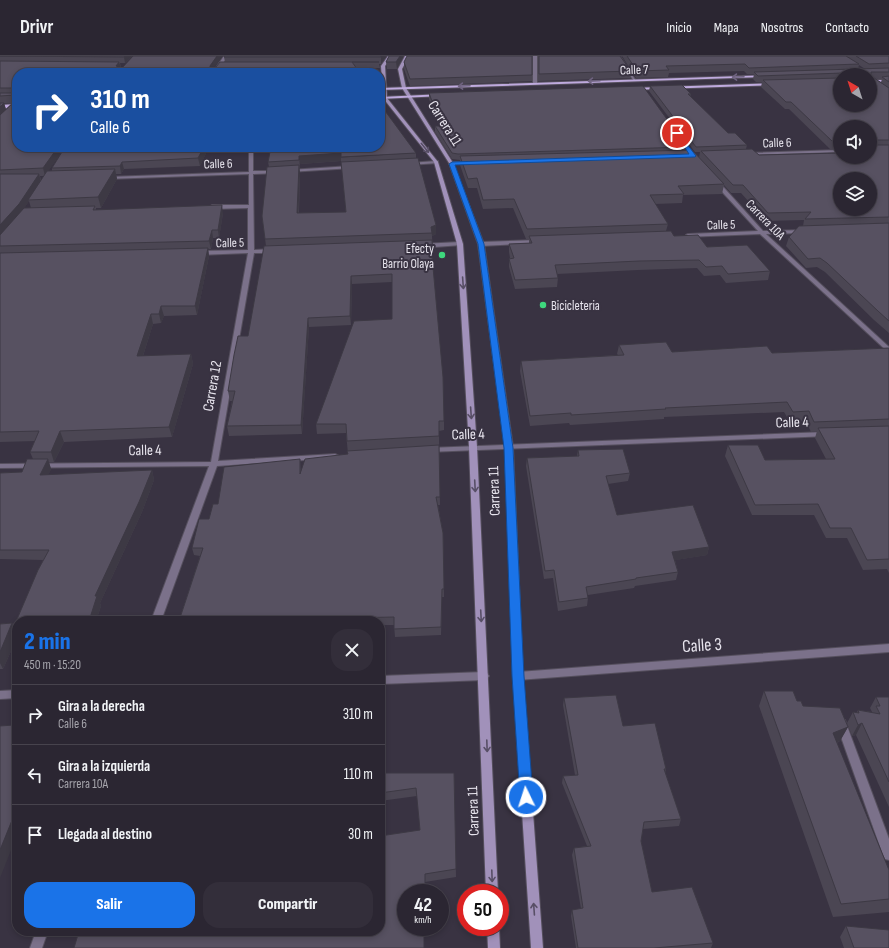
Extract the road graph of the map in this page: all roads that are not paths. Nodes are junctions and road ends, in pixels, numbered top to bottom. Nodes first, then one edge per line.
1 (226, 56) edge
2 (390, 56) edge
3 (407, 56) edge
4 (535, 56) edge
5 (618, 56) edge
6 (220, 66) joint
7 (228, 66) edge
8 (376, 66) edge
9 (383, 66) joint
10 (771, 76) edge
11 (635, 80) junction
12 (877, 81) edge
13 (889, 81) edge
14 (535, 83) junction
15 (784, 84) edge
16 (404, 88) junction
17 (644, 88) junction
18 (385, 89) edge
19 (628, 89) edge
20 (448, 94) edge
21 (648, 95) edge
22 (409, 96) junction
23 (385, 98) edge
24 (385, 102) edge
25 (12, 106) edge
26 (0, 107) edge
27 (12, 109) edge
28 (9, 112) edge
29 (833, 151) edge
30 (251, 152) edge
31 (740, 154) edge
32 (436, 162) junction
33 (475, 163) edge
34 (405, 164) edge
35 (452, 164) junction
36 (359, 167) edge
37 (252, 173) junction
38 (709, 174) edge
39 (102, 178) edge
40 (252, 206) junction
41 (205, 208) edge
42 (810, 231) edge
43 (762, 233) junction
44 (683, 236) edge
45 (543, 242) edge
46 (460, 244) junction
47 (481, 244) junction
48 (414, 246) edge
49 (282, 251) edge
50 (251, 252) junction
51 (196, 253) edge
52 (889, 350) edge
53 (834, 434) edge
54 (473, 448) junction
55 (509, 448) junction
56 (418, 451) edge
57 (340, 456) edge
58 (214, 464) junction
59 (0, 466) edge
60 (158, 616) edge
61 (889, 648) edge
62 (484, 676) junction
63 (518, 676) junction
64 (385, 680) edge
65 (12, 694) edge
66 (0, 695) edge
67 (839, 719) edge
68 (889, 855) edge
69 (492, 884) edge
70 (40, 936) edge
71 (494, 936) edge
72 (36, 948) edge
73 (494, 948) edge
74 (537, 948) edge

1 - 6 street
2 - 9 main road
3 - 16 main road, Carrera 11
4 - 14 street
5 - 11 street
6 - 7 street
8 - 9 street
10 -> 11 main road, Calle 7
11 -> 14 main road, Calle 7
12 - 13 main road
14 -> 16 main road, Calle 7
15 - 17 main road, Calle 7
16 - 18 main road, Calle 7
16 - 22 main road, Carrera 11
17 - 19 main road, Calle 7
17 - 21 street
20 - 22 main road
22 - 23 main road
22 - 35 main road, Carrera 11
24 -> 32 main road, Carrera 11
25 - 26 main road
27 - 28 street
29 - 31 street, Calle 6
30 - 37 street, Carrera 12
32 - 34 street
32 - 46 main road, Carrera 11
33 - 35 street
35 - 47 main road, Carrera 11
36 - 37 street, Calle 6
37 - 39 street, Calle 6
37 - 40 street, Carrera 12
38 - 43 street, Carrera 10A
40 - 41 street
40 - 50 street, Carrera 12
42 - 43 street, Calle 5
43 - 44 street, Calle 5
43 - 52 street, Carrera 10A
45 - 47 street
46 - 48 street
46 -> 54 main road, Carrera 11
47 - 55 main road, Carrera 11
49 - 50 street, Calle 5
50 - 51 street, Calle 5
50 - 58 street, Carrera 12
53 - 55 street, Calle 4
54 - 55 street, Calle 4
54 - 56 street, Calle 4
54 -> 62 main road, Carrera 11
55 - 63 main road, Carrera 11
57 - 58 street, Calle 4
58 - 59 street, Calle 4
58 - 60 street, Carrera 12
61 - 63 street, Calle 3
62 - 64 street
62 -> 69 main road, Carrera 11
74 -> 63 main road, Carrera 11
65 - 66 street
67 - 68 street
70 - 72 street
71 - 73 main road

